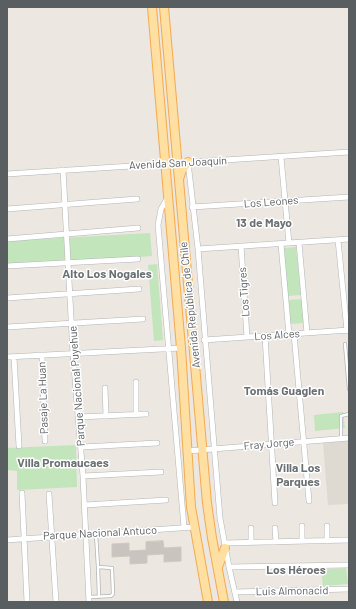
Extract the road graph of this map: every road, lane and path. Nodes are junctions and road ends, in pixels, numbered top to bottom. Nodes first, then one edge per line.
1 (152, 7) edge
2 (164, 7) edge
3 (349, 152) edge
4 (281, 157) junction
5 (188, 162) junction
6 (165, 163) junction
7 (177, 163) junction
8 (63, 170) junction
9 (7, 174) edge
10 (178, 181) junction
11 (168, 196) junction
12 (349, 196) edge
13 (137, 199) dead end
14 (285, 201) junction
15 (65, 206) junction
16 (192, 207) junction
17 (7, 209) edge
18 (138, 228) dead end
19 (66, 235) junction
20 (7, 239) edge
21 (349, 239) edge
22 (338, 240) junction
23 (299, 242) junction
24 (289, 243) junction
25 (281, 244) junction
26 (241, 246) junction
27 (198, 249) junction
28 (138, 259) dead end
29 (69, 262) junction
30 (7, 266) edge
31 (139, 290) dead end
32 (70, 294) junction
33 (7, 298) edge
34 (143, 319) dead end
35 (72, 323) junction
36 (7, 327) edge
37 (348, 331) edge
38 (307, 333) junction
39 (292, 334) junction
40 (265, 336) junction
41 (247, 337) junction
42 (204, 340) junction
43 (345, 344) dead end
44 (169, 348) junction
45 (181, 348) junction
46 (73, 354) junction
47 (42, 355) junction
48 (7, 357) edge
49 (14, 357) junction
50 (348, 366) edge
51 (136, 382) dead end
52 (104, 388) dead end
53 (349, 389) edge
54 (136, 414) junction
55 (146, 414) dead end
56 (349, 414) edge
57 (106, 416) junction
58 (79, 417) junction
59 (349, 438) edge
60 (341, 439) junction
61 (45, 441) dead end
62 (304, 442) junction
63 (158, 443) dead end
64 (270, 444) junction
65 (19, 446) dead end
66 (82, 447) junction
67 (214, 449) junction
68 (203, 450) junction
69 (188, 451) junction
70 (161, 472) dead end
71 (83, 476) junction
72 (22, 493) dead end
73 (49, 494) dead end
74 (166, 500) dead end
75 (309, 501) dead end
76 (274, 503) dead end
77 (85, 505) junction
78 (302, 526) dead end
79 (327, 526) dead end
80 (184, 527) junction
81 (194, 527) junction
82 (251, 528) dead end
83 (275, 528) dead end
84 (96, 534) junction
85 (87, 535) junction
86 (23, 537) junction
87 (52, 537) junction
88 (7, 540) edge
89 (302, 541) junction
90 (328, 541) junction
91 (349, 541) edge
92 (251, 542) junction
93 (276, 542) junction
94 (225, 546) junction
95 (349, 565) edge
96 (98, 567) junction
97 (217, 567) junction
98 (228, 567) junction
99 (349, 589) edge
100 (235, 592) junction
101 (99, 597) junction
102 (89, 600) edge
103 (28, 602) edge
104 (56, 602) edge
105 (208, 602) edge
106 (224, 602) edge
107 (237, 602) edge

1 - 6 main road, Avenida República de Chile
2 - 7 main road, Avenida República de Chile
3 - 4 street, Avenida San Joaquín
4 - 5 street, Avenida San Joaquín
4 - 14 street
5 - 7 street, Avenida San Joaquín
5 - 10 main road
5 - 16 street, Avenida República de Chile
6 - 7 street, Avenida San Joaquín
6 - 8 street, Avenida San Joaquín
6 - 11 main road, Avenida República de Chile
7 - 10 main road, Avenida República de Chile
8 - 9 street, Avenida San Joaquín
8 - 15 street, Parque Nacional Puyehue
10 - 68 main road, Avenida República de Chile
11 - 44 street, Avenida República de Chile
11 - 45 main road, Avenida República de Chile
12 - 14 street, Los Leones
13 - 15 street
14 - 16 street, Los Leones
14 - 24 street
15 - 17 street
15 - 19 street, Parque Nacional Puyehue
16 - 27 street, Avenida República de Chile
18 - 19 street
19 - 20 street
19 - 29 street, Parque Nacional Puyehue
21 - 22 street
22 - 23 street
22 - 37 street
23 - 24 street
23 - 38 street
24 - 25 street
25 - 26 street
25 - 39 street
26 - 27 street
26 - 41 street, Los Tigres
27 - 42 street, Avenida República de Chile
28 - 29 street
29 - 30 street
29 - 32 street, Parque Nacional Puyehue
31 - 32 street
32 - 33 street
32 - 35 street, Parque Nacional Puyehue
34 - 35 street
35 - 36 street
35 - 46 street, Parque Nacional Puyehue
37 - 38 street, Los Alces
38 - 39 street, Los Alces
39 - 40 street, Los Alces
39 - 62 street
40 - 41 street, Los Alces
40 - 64 street
41 - 42 street, Los Alces
42 - 67 street, Avenida República de Chile
43 - 50 lane
44 - 45 street
44 - 46 street
44 - 80 street, Avenida República de Chile
45 - 69 main road, Avenida República de Chile
46 - 47 street
46 - 58 street, Parque Nacional Puyehue
47 - 49 street
47 - 61 street, Pasaje La Huan
48 - 49 street
49 - 65 street
50 - 53 lane
51 - 54 street
52 - 57 street
54 - 55 street
54 - 57 street
56 - 60 lane
57 - 58 street
58 - 66 street, Parque Nacional Puyehue
59 - 60 street, Fray Jorge
60 - 62 street, Fray Jorge
62 - 64 street, Fray Jorge
62 - 75 street
63 - 66 street
64 - 67 street, Fray Jorge
64 - 76 street
66 - 71 street, Parque Nacional Puyehue
67 - 68 street, Fray Jorge
67 - 94 street, Avenida República de Chile
68 - 69 street, Fray Jorge
68 - 97 main road, Avenida República de Chile
69 - 81 main road, Avenida República de Chile
70 - 71 street
71 - 77 street, Parque Nacional Puyehue
72 - 86 street
73 - 87 street
74 - 77 street
77 - 85 street, Parque Nacional Puyehue
78 - 89 street
79 - 90 street
80 - 81 street, Parque Nacional Antuco
80 - 84 street, Parque Nacional Antuco
81 - 105 main road, Avenida República de Chile
82 - 92 street
83 - 93 street
84 - 85 street, Parque Nacional Antuco
84 - 96 lane
85 - 87 street, Parque Nacional Antuco
85 - 102 street, Parque Nacional Puyehue
86 - 87 street, Parque Nacional Antuco
86 - 88 street, Parque Nacional Antuco
86 - 103 street
87 - 104 street
89 - 90 street
89 - 93 street
90 - 91 street
92 - 93 street
92 - 94 street
94 - 97 main road
94 - 98 street, Avenida República de Chile
95 - 98 street
96 - 101 lane
96 - 101 lane
97 - 106 main road, Avenida República de Chile
98 - 100 street, Avenida República de Chile
99 - 100 street, Luis Almonacid
100 - 107 street, Avenida República de Chile
101 - 102 lane

